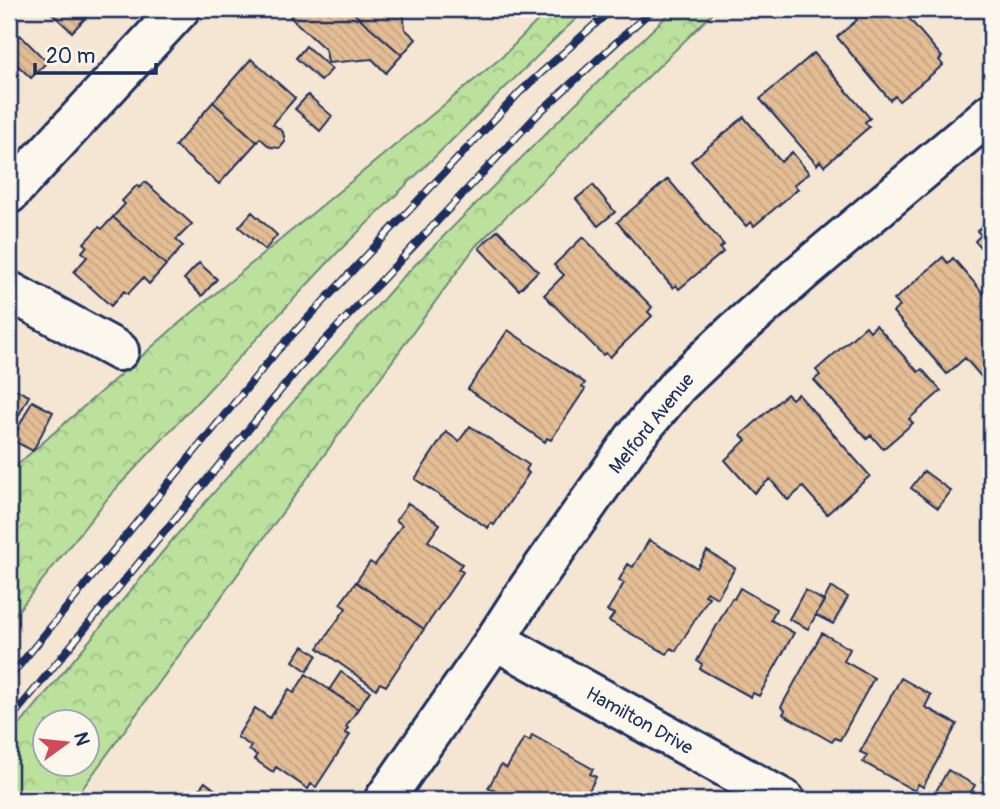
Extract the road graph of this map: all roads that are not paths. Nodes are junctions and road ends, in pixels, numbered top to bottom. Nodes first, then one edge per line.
1 (180, 9) edge
2 (991, 113) edge
3 (9, 194) edge
4 (9, 291) edge
5 (119, 351) dead end
6 (495, 640) junction
7 (384, 800) edge
8 (785, 800) edge

1 - 3 street
2 - 6 street, Melford Avenue
4 - 5 street
6 - 7 street, Melford Avenue
6 - 8 street, Hamilton Drive

